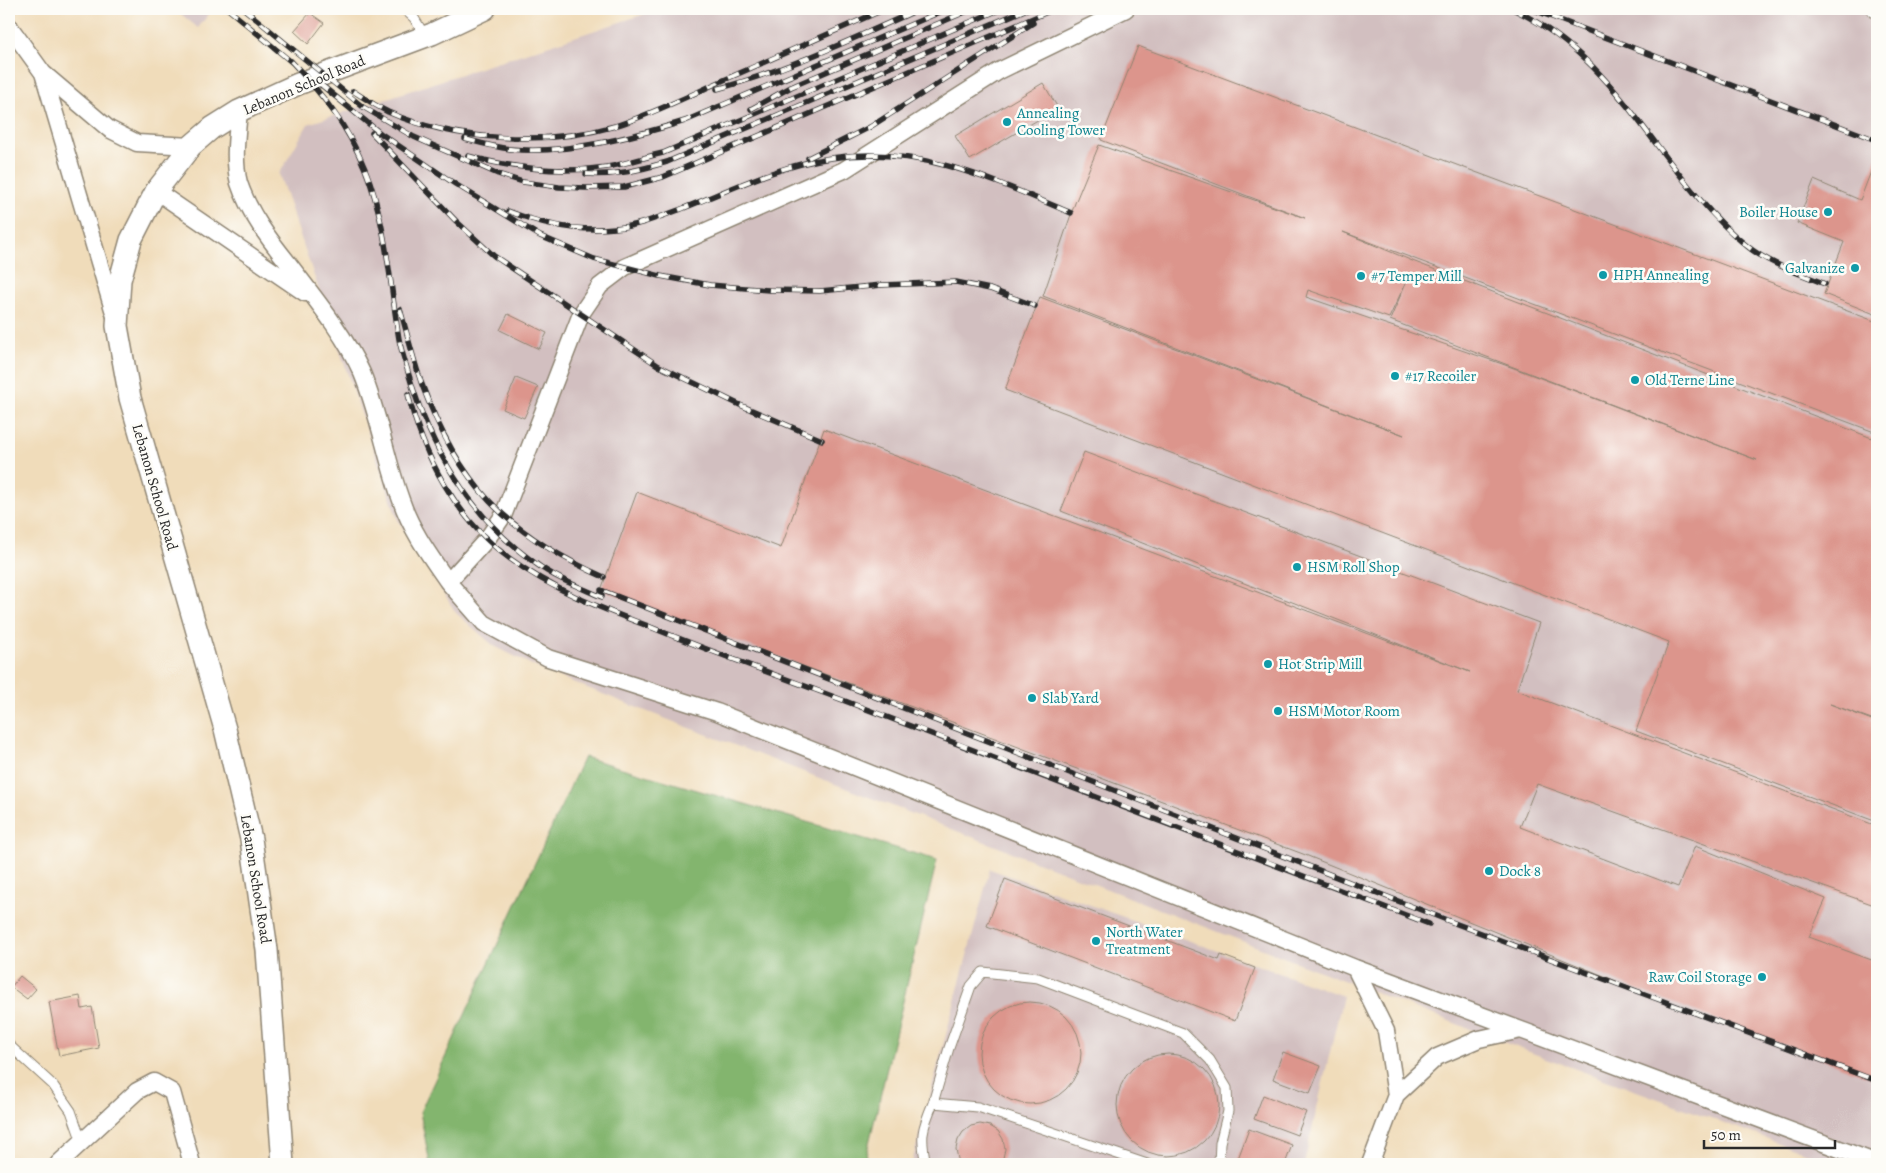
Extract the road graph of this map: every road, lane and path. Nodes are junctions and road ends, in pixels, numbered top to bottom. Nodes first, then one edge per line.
1 (404, 9) edge
2 (485, 9) edge
3 (1126, 9) edge
4 (9, 26) edge
5 (426, 36) junction
6 (43, 73) junction
7 (239, 111) junction
8 (191, 146) junction
9 (156, 191) junction
10 (318, 302) junction
11 (117, 326) junction
12 (448, 582) junction
13 (1355, 968) junction
14 (1521, 1030) junction
15 (9, 1045) edge
16 (1396, 1095) junction
17 (933, 1103) junction
18 (82, 1142) junction
19 (1877, 1163) edge
20 (58, 1164) edge
21 (192, 1164) edge
22 (283, 1164) edge
23 (926, 1164) edge
24 (1147, 1164) edge
25 (1218, 1164) edge
26 (1370, 1164) edge

1 - 5 lane
2 - 5 street, Lebanon School Road
3 - 12 street
4 - 6 street
5 - 7 street, Lebanon School Road
6 - 8 street
6 - 11 street
7 - 8 street, Lebanon School Road
7 - 10 street
8 - 9 street, Lebanon School Road
9 - 10 street
9 - 11 street, Lebanon School Road
10 - 12 street
11 - 22 street, Lebanon School Road
12 - 13 street
13 - 14 street
13 - 16 street
14 - 16 street
14 - 19 street
15 - 18 lane
16 - 26 street
17 - 23 lane
17 - 24 lane
17 - 25 lane
18 - 20 street
18 - 21 street

